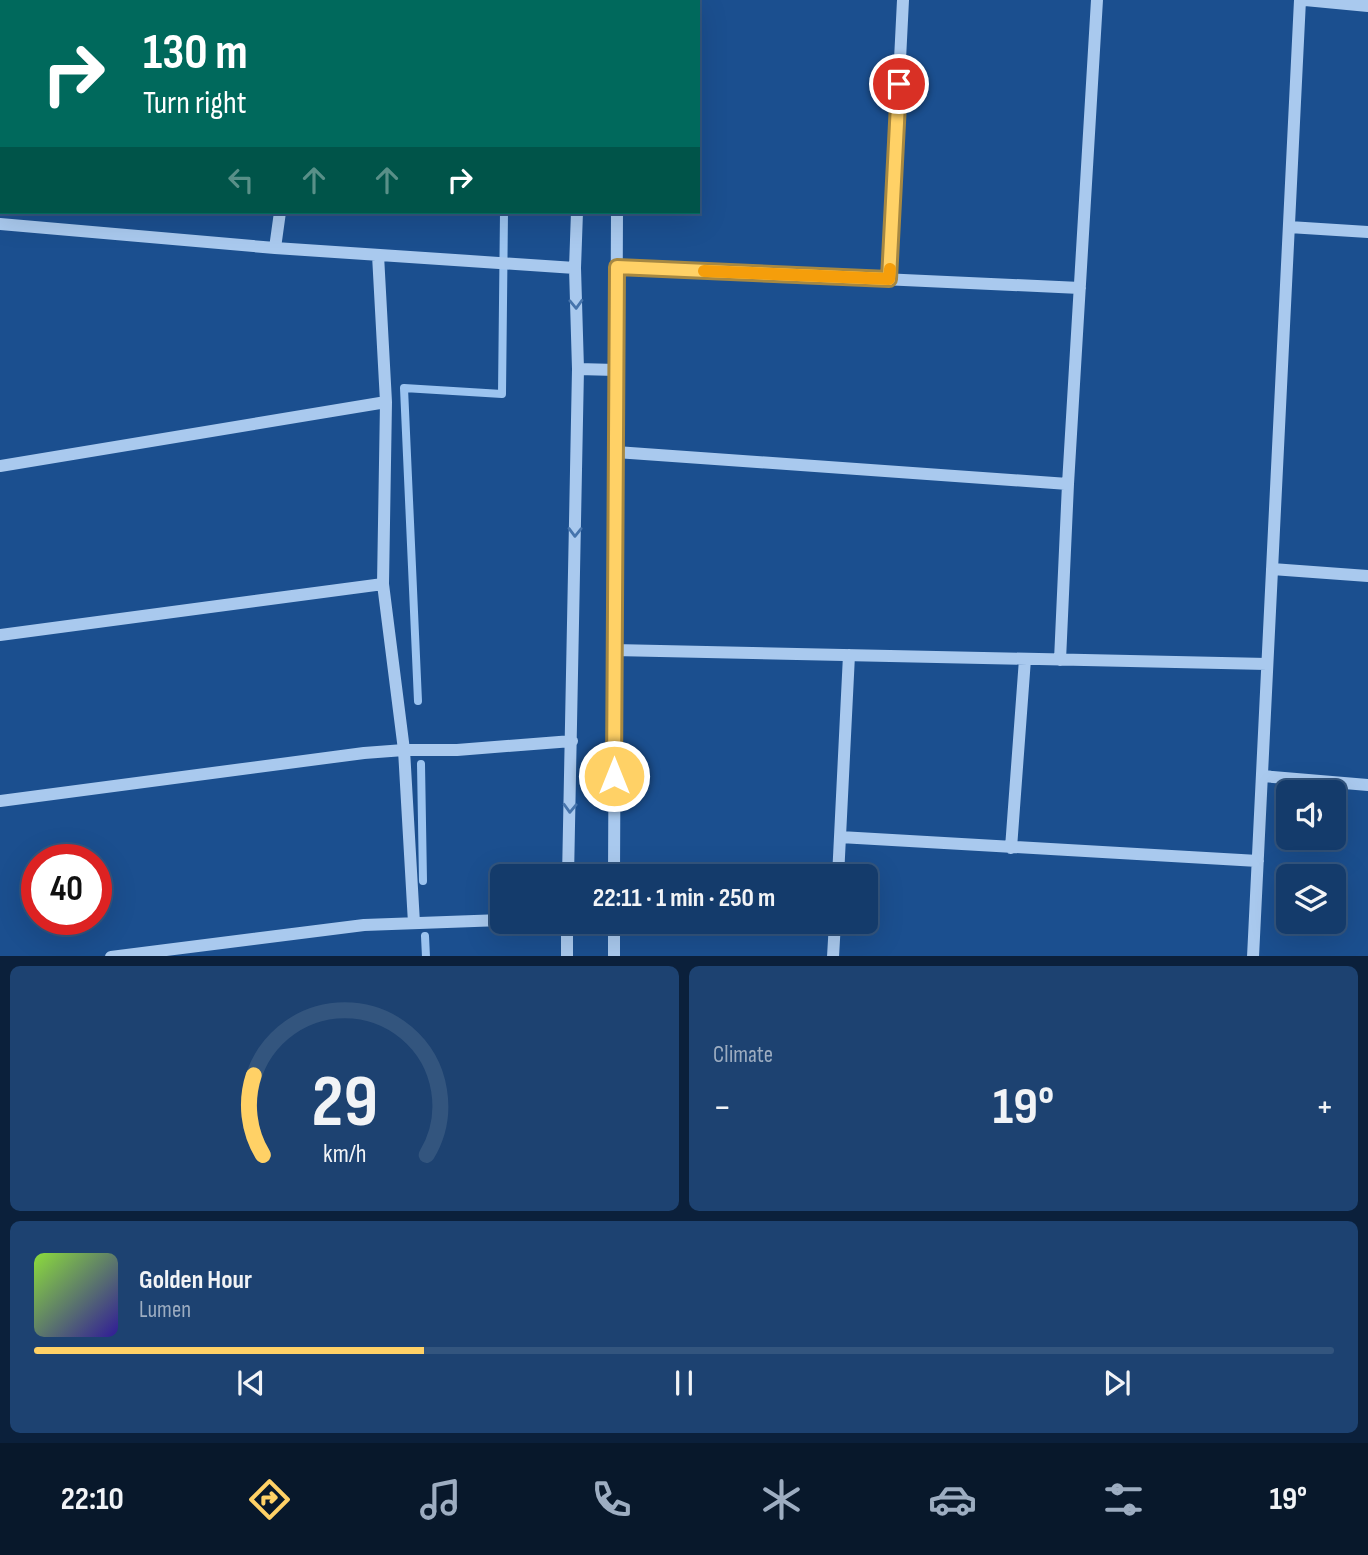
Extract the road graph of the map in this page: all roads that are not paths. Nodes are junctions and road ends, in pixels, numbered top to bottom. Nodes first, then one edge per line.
1 (903, 0) edge
2 (1097, 0) edge
3 (1300, 0) edge
4 (1305, 0) edge
5 (1368, 6) edge
6 (280, 214) edge
7 (577, 214) edge
8 (617, 214) edge
9 (0, 224) edge
10 (1289, 227) junction
11 (1368, 232) edge
12 (275, 248) junction
13 (377, 255) junction
14 (617, 267) junction
15 (575, 268) junction
16 (889, 279) junction
17 (1080, 288) junction
18 (578, 369) junction
19 (616, 370) junction
20 (386, 402) junction
21 (616, 452) junction
22 (0, 466) edge
23 (1068, 484) junction
24 (1272, 569) junction
25 (1368, 576) edge
26 (383, 584) junction
27 (0, 635) edge
28 (614, 650) junction
29 (849, 655) junction
30 (1025, 659) junction
31 (1060, 660) junction
32 (1267, 664) junction
33 (572, 741) junction
34 (404, 750) junction
35 (1262, 776) junction
36 (1368, 785) edge
37 (0, 801) edge
38 (840, 837) junction
39 (1011, 848) junction
40 (1258, 861) junction
41 (568, 864) edge
42 (614, 864) edge
43 (839, 864) edge
44 (490, 920) edge
45 (414, 923) junction
46 (567, 934) edge
47 (614, 934) edge
48 (834, 934) edge
49 (119, 956) edge
50 (567, 956) edge
51 (614, 956) edge
52 (832, 956) edge
53 (1253, 956) edge

1 - 16 street
2 - 17 street
3 - 10 street
4 - 5 street
6 - 12 street
7 - 15 street
8 - 14 street
9 - 12 street
10 - 11 street
10 - 24 street
12 - 13 street
13 - 15 street
13 - 20 street
14 - 16 street
14 - 19 street
15 -> 18 street
16 - 17 street
17 - 23 street
18 - 19 street
18 -> 33 street
19 - 21 street
20 - 22 street
20 - 26 street
21 - 23 street
21 - 28 street
23 - 31 street
24 - 25 street
24 - 32 street
26 - 27 street
26 - 34 street
28 - 29 street
28 - 42 street
29 - 30 street
29 - 38 street
30 - 31 street
30 - 39 street
31 - 32 street
32 - 35 street
33 - 34 street
33 -> 41 street
34 - 37 street
34 - 45 street
35 - 36 street
35 - 40 street
38 - 39 street
38 - 43 street
39 - 40 street
40 - 53 street
44 - 45 street
45 - 49 street
46 - 50 street
47 - 51 street
48 - 52 street

